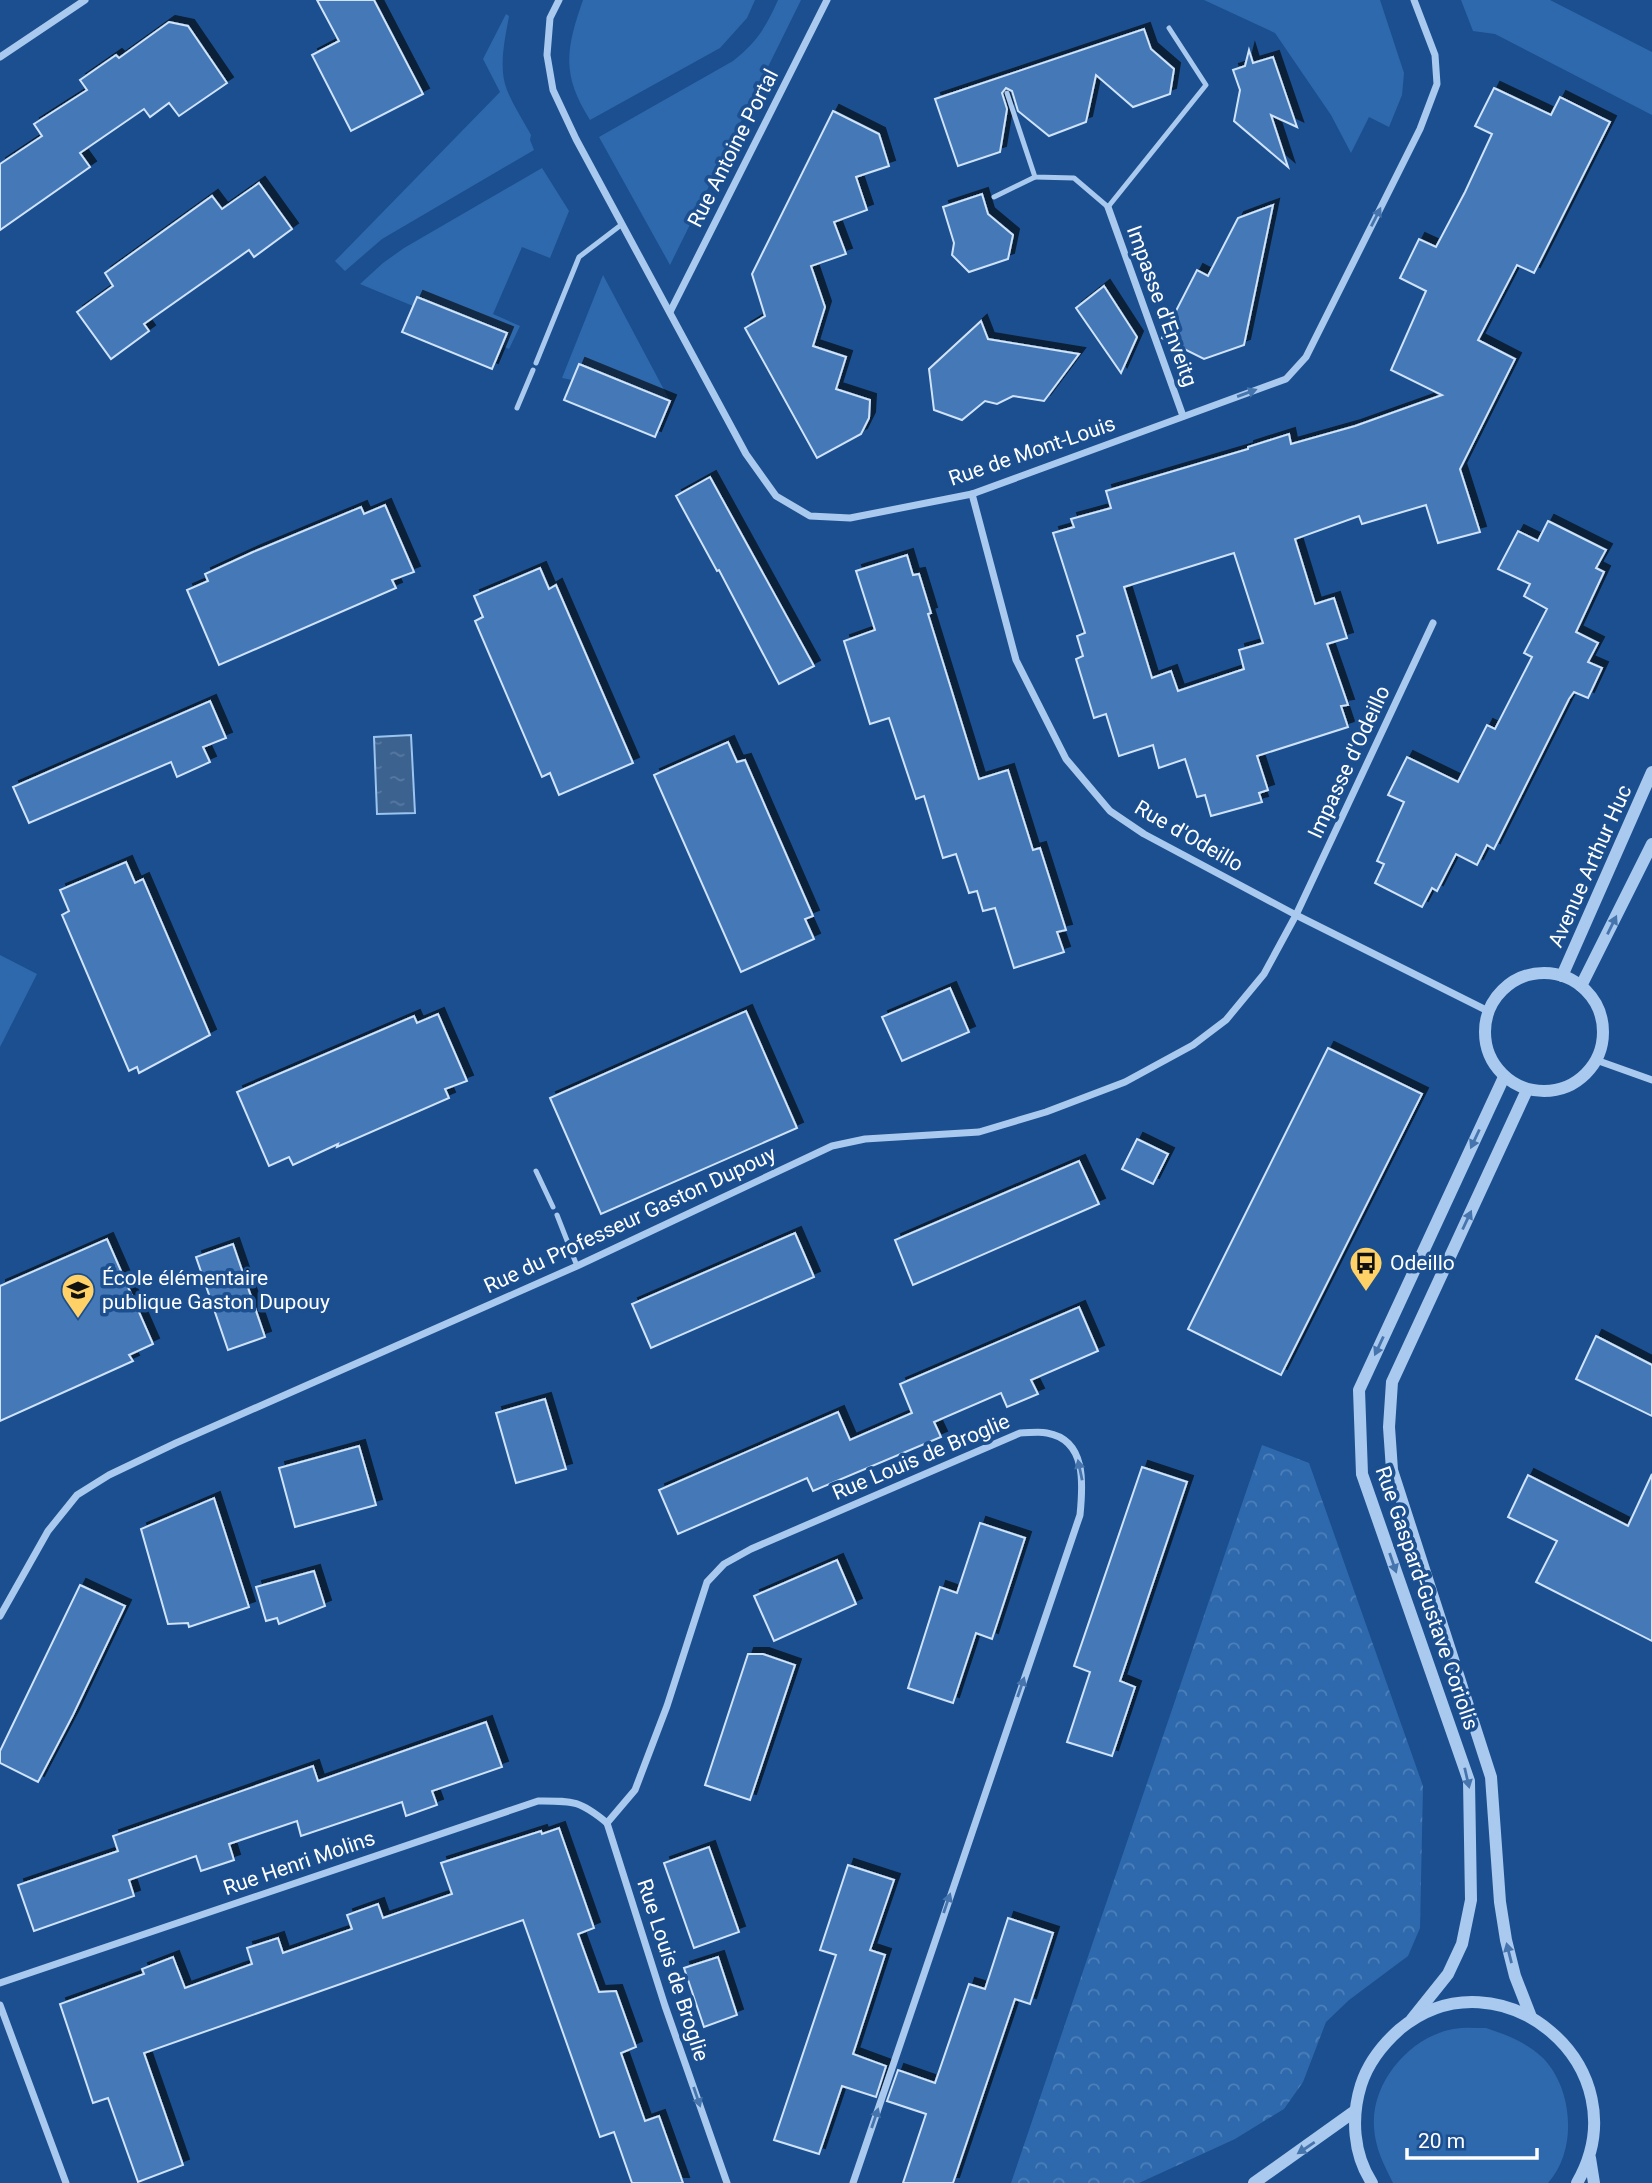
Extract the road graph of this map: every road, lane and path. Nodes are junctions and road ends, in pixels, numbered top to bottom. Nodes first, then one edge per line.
1 (85, 0) edge
2 (559, 0) edge
3 (827, 0) edge
4 (1415, 0) edge
5 (1169, 29) dead end
6 (0, 57) edge
7 (1007, 93) dead end
8 (1035, 177) junction
9 (995, 197) dead end
10 (1108, 207) junction
11 (621, 225) junction
12 (670, 312) junction
13 (536, 363) dead end
14 (533, 370) dead end
15 (517, 408) dead end
16 (1183, 416) junction
17 (972, 494) junction
18 (1433, 623) dead end
19 (1652, 772) edge
20 (1652, 844) edge
21 (1296, 915) junction
22 (1562, 976) junction
23 (1581, 986) junction
24 (1488, 1011) junction
25 (1596, 1060) junction
26 (1504, 1077) junction
27 (1652, 1080) edge
28 (1527, 1090) junction
29 (536, 1171) dead end
30 (553, 1207) dead end
31 (557, 1215) dead end
32 (577, 1266) junction
33 (0, 1616) edge
34 (607, 1823) junction
35 (0, 1983) edge
36 (0, 2005) edge
37 (1531, 2017) junction
38 (1412, 2019) junction
39 (1355, 2111) junction
40 (1589, 2154) junction
41 (66, 2183) edge
42 (727, 2183) edge
43 (853, 2183) edge
44 (1254, 2183) edge
45 (1371, 2183) edge
46 (1577, 2183) edge
47 (1594, 2183) edge

1 - 6 street
2 - 11 street, Rue de Mont-Louis
3 - 12 street, Rue Antoine Portal
16 -> 4 street, Rue de Mont-Louis
5 - 10 lane, Impasse d'Enveitg
7 - 8 lane
8 - 9 lane, Impasse d'Enveitg
8 - 10 lane, Impasse d'Enveitg
10 - 16 street, Impasse d'Enveitg
11 - 12 street, Rue de Mont-Louis
11 - 13 lane
12 - 17 street, Rue de Mont-Louis
14 - 15 lane
16 - 17 street, Rue de Mont-Louis
17 - 21 street, Rue d'Odeillo
18 - 21 street, Impasse d'Odeillo
19 - 22 street, Avenue Arthur Huc
23 -> 20 street, Avenue Arthur Huc
21 - 24 street, Rue d'Odeillo
21 - 32 street, Rue du Professeur Gaston Dupouy
22 - 23 street
22 - 24 street
23 - 25 street
24 - 26 street
25 - 27 street
25 - 28 street
26 - 28 street
26 -> 38 street, Rue Gaspard-Gustave Coriolis
37 -> 28 street, Rue Gaspard-Gustave Coriolis
29 - 30 lane
31 - 32 lane
32 - 33 street, Rue du Professeur Gaston Dupouy
34 - 35 street, Rue Henri Molins
34 -> 42 street, Rue Louis de Broglie
43 -> 34 street, Rue Louis de Broglie
36 - 41 street
37 - 38 street
37 - 40 street
38 - 39 street
39 -> 44 street
39 - 45 street
40 - 46 street
40 - 47 street

